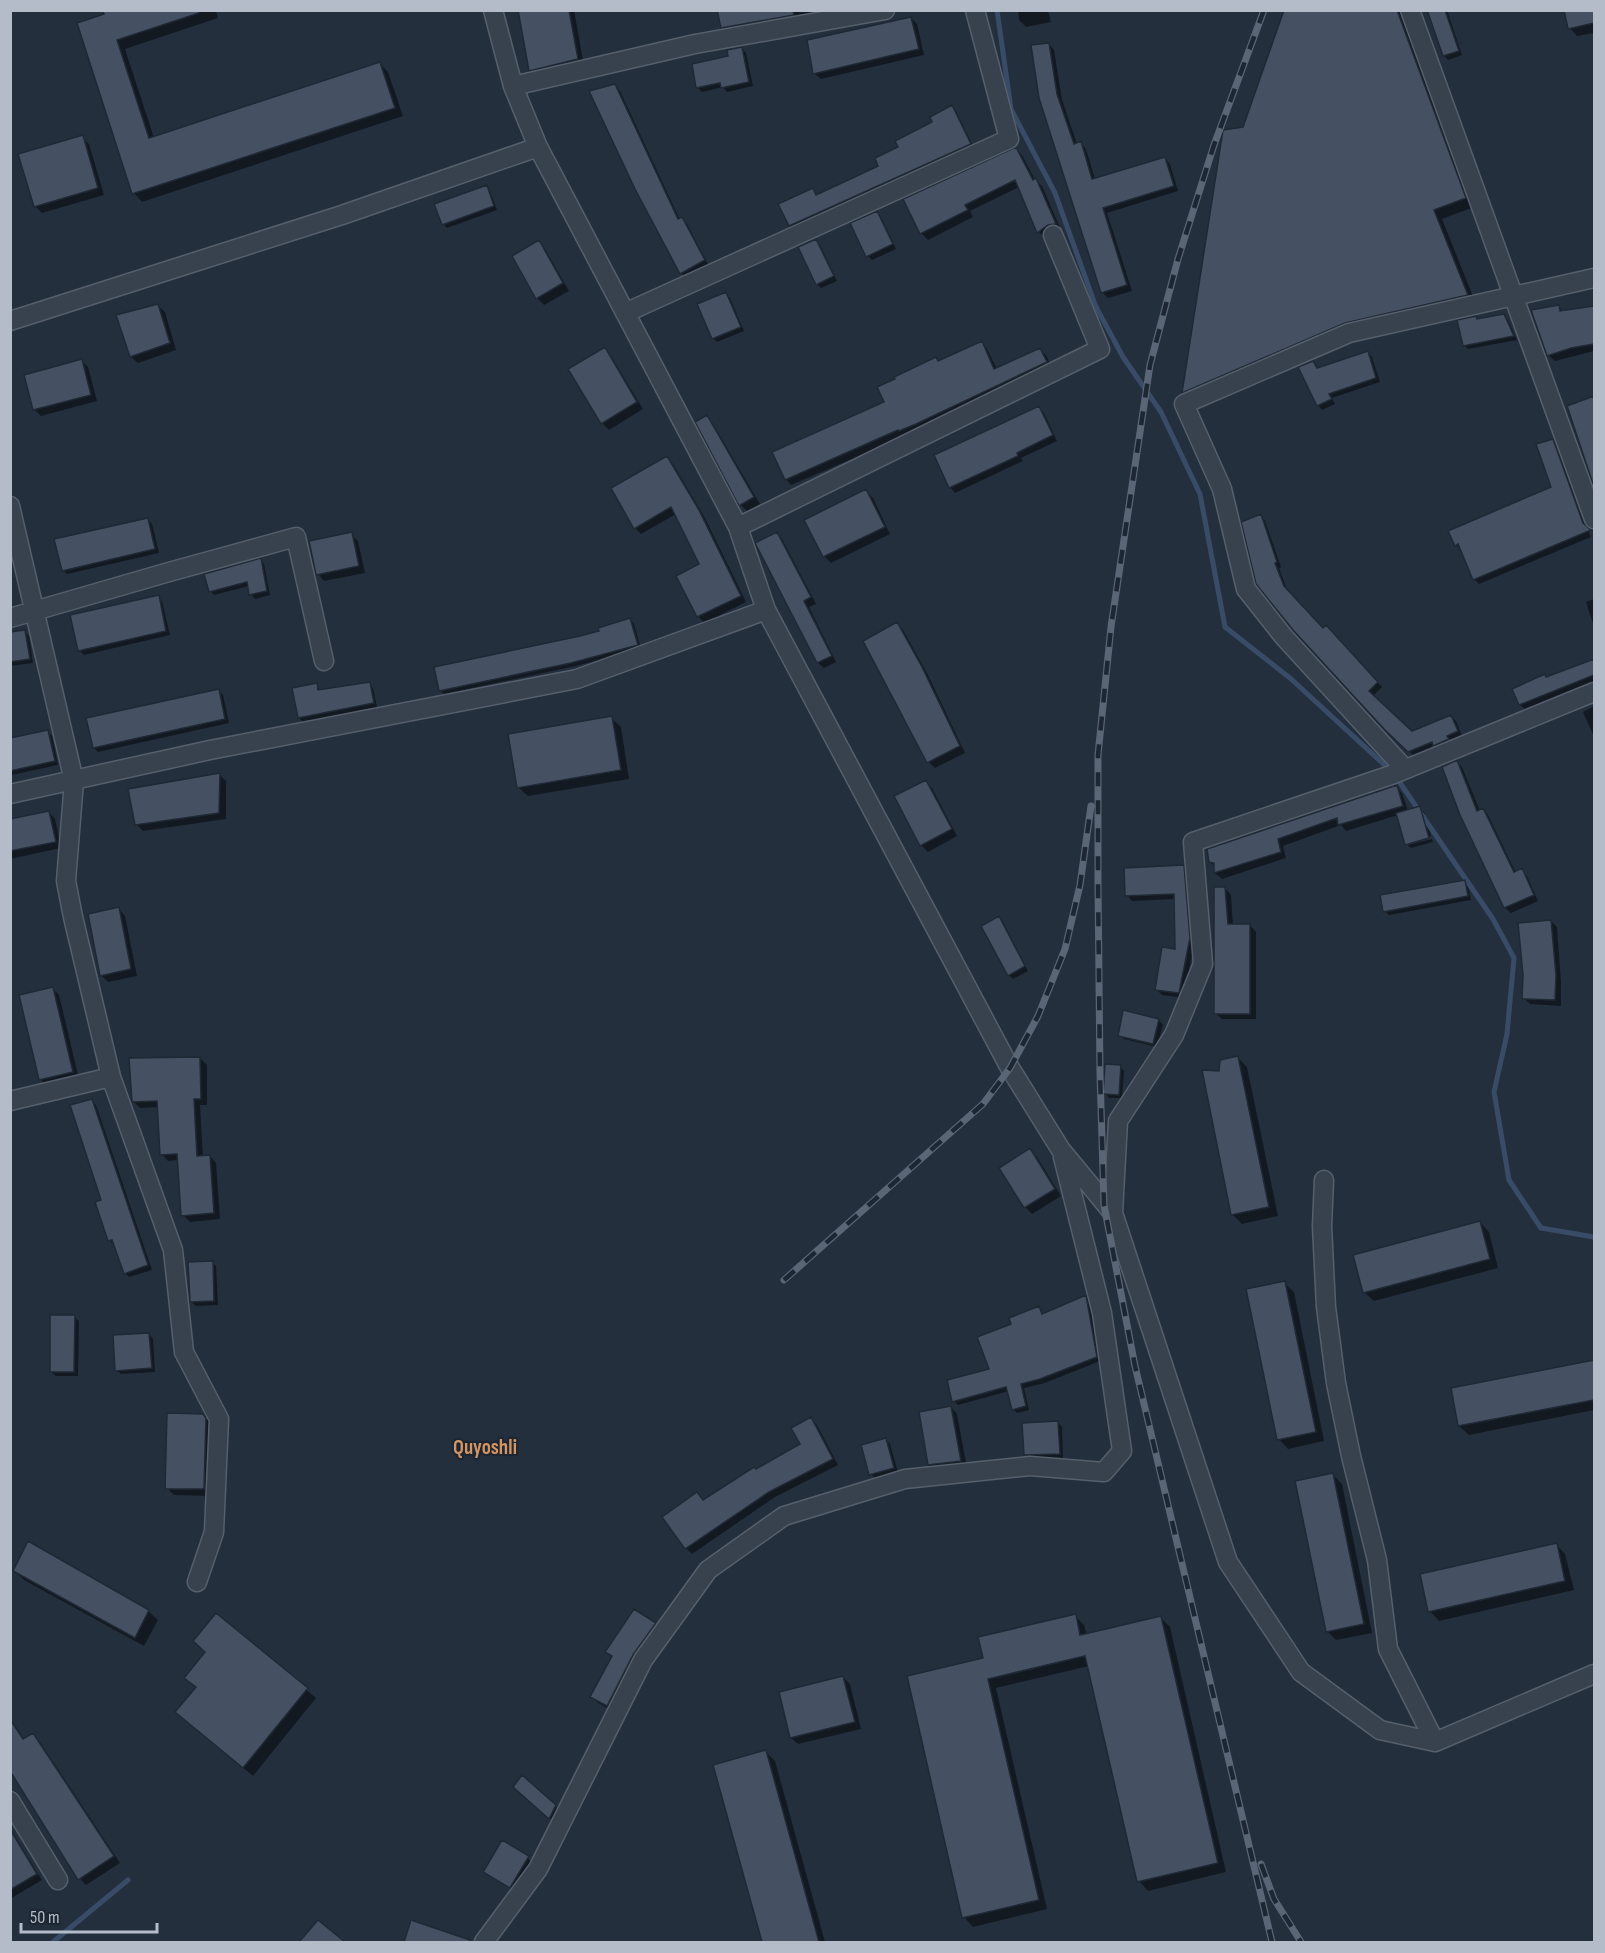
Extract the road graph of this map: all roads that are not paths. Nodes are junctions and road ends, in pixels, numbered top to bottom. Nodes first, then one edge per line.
1 (493, 10) edge
2 (885, 10) edge
3 (975, 10) edge
4 (1410, 10) edge
5 (513, 86) junction
6 (538, 147) junction
7 (1053, 235) dead end
8 (1594, 278) edge
9 (1514, 295) junction
10 (625, 313) junction
11 (10, 321) edge
12 (10, 506) edge
13 (1594, 519) edge
14 (738, 527) junction
15 (766, 610) junction
16 (34, 612) junction
17 (10, 618) edge
18 (324, 661) dead end
19 (1594, 692) edge
20 (1405, 769) junction
21 (74, 781) junction
22 (10, 794) edge
23 (111, 1077) junction
24 (10, 1101) edge
25 (1061, 1150) junction
26 (1324, 1180) dead end
27 (1113, 1213) junction
28 (197, 1582) dead end
29 (1594, 1674) edge
30 (1435, 1742) junction
31 (10, 1801) edge
32 (58, 1880) dead end
33 (484, 1942) edge

1 - 5 street
2 - 5 street
3 - 10 street
4 - 9 street
5 - 6 street
6 - 10 street
6 - 11 street
7 - 14 street
8 - 9 street
9 - 13 street
9 - 20 street
10 - 14 street
12 - 16 street
14 - 15 street
15 - 21 street
15 - 25 street
16 - 17 street
16 - 18 street
16 - 21 street
19 - 20 street
20 - 27 street
21 - 22 street
21 - 23 street
23 - 24 street
23 - 28 street
25 - 27 street
25 - 33 street
26 - 30 street
27 - 30 street
29 - 30 street
31 - 32 street

